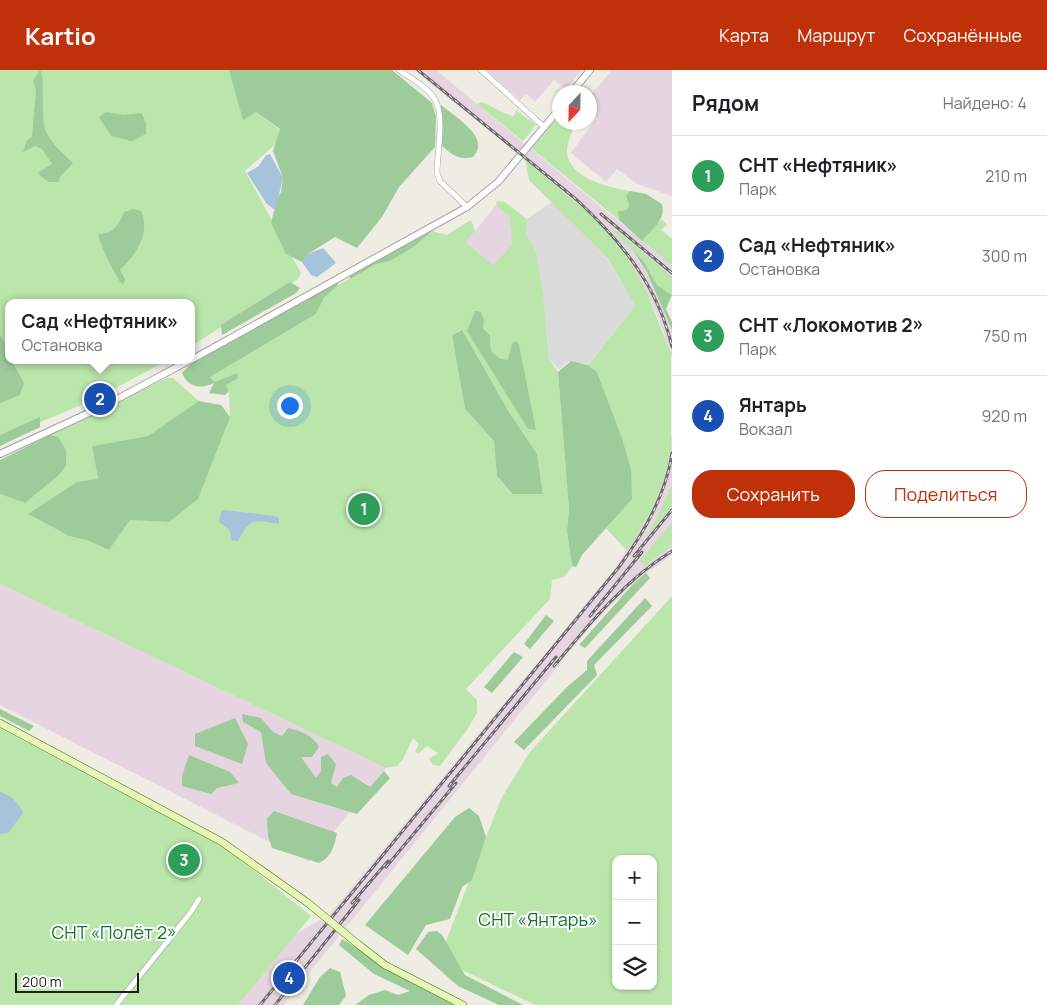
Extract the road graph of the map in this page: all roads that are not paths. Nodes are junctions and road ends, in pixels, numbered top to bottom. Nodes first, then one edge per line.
1 (398, 70) edge
2 (481, 70) edge
3 (590, 70) edge
4 (578, 85) edge
5 (552, 117) edge
6 (544, 126) junction
7 (467, 207) junction
8 (195, 358) edge
9 (183, 364) edge
10 (0, 454) edge
11 (0, 724) edge
12 (199, 899) dead end
13 (116, 1005) edge
14 (463, 1005) edge

1 - 7 street
2 - 6 street
3 - 4 street
5 - 6 street
6 - 7 street
7 - 8 street
9 - 10 street
11 - 14 main road, bridge
12 - 13 street

